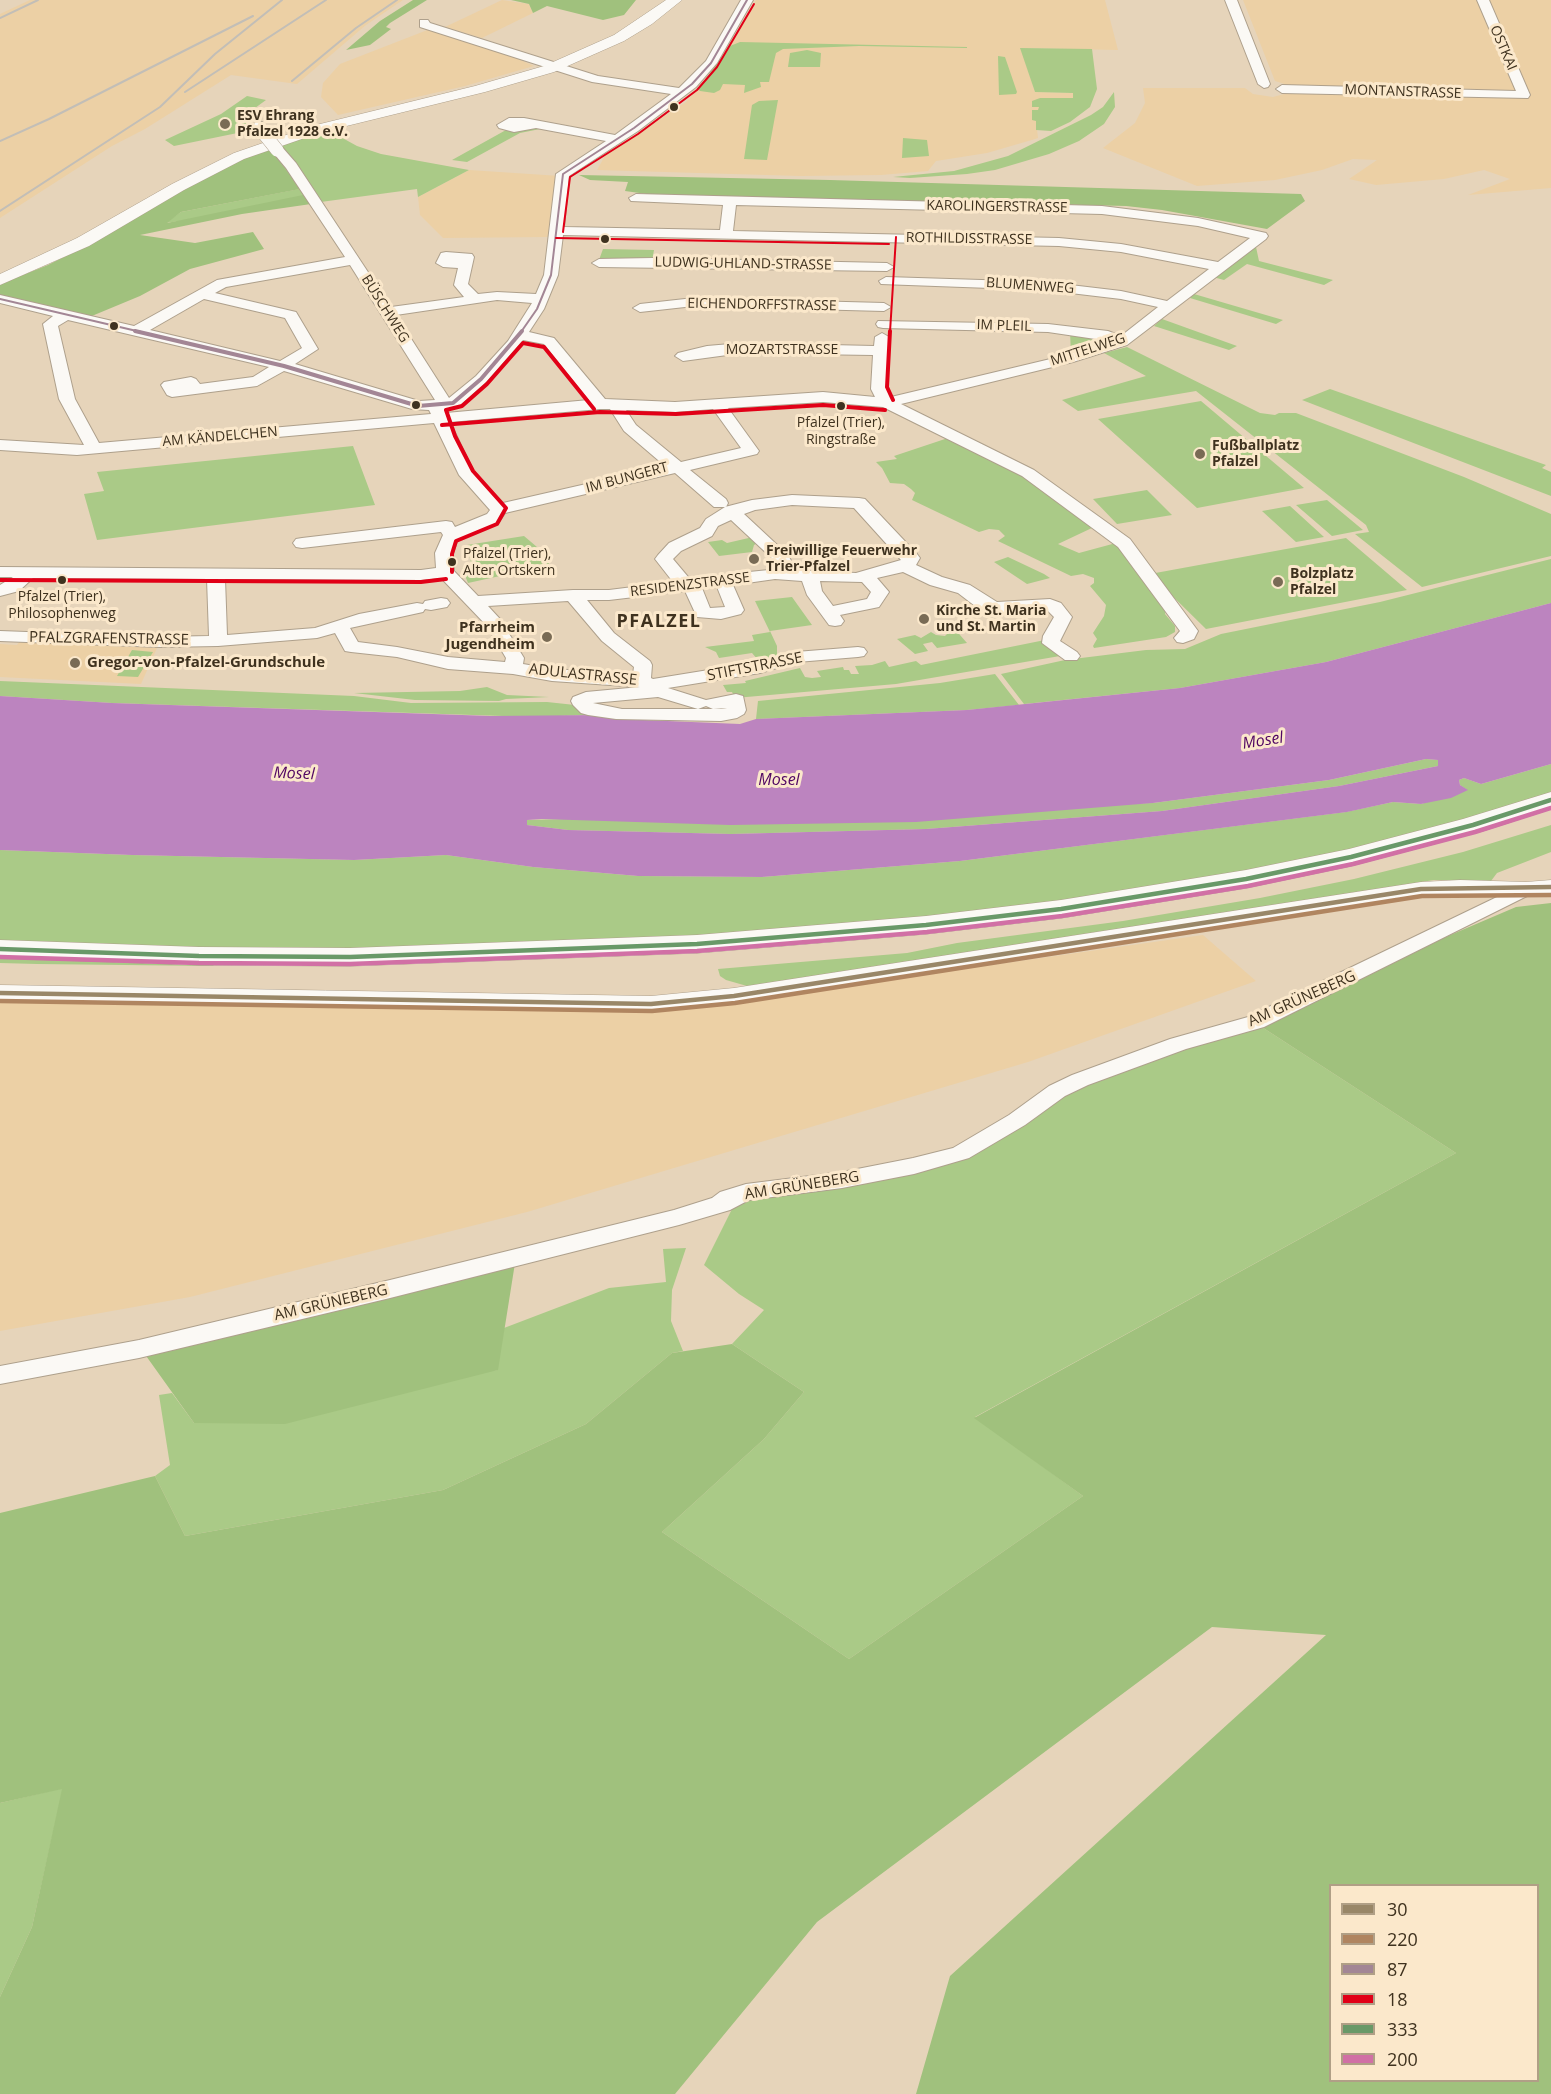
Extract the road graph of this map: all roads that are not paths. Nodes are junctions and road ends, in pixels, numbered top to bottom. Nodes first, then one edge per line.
1 (661, 0) edge
2 (675, 0) edge
3 (747, 0) edge
4 (1231, 0) edge
5 (1483, 0) edge
6 (416, 20) dead end
7 (647, 21) junction
8 (554, 67) junction
9 (527, 76) junction
10 (695, 81) junction
11 (659, 89) junction
12 (682, 94) junction
13 (1524, 96) joint
14 (536, 124) dead end
15 (261, 130) dead end
16 (618, 139) junction
17 (636, 198) dead end
18 (730, 201) junction
19 (1061, 225) junction
20 (556, 231) junction
21 (726, 234) junction
22 (1262, 236) joint
23 (889, 237) junction
24 (354, 260) junction
25 (599, 263) dead end
26 (466, 264) dead end
27 (1221, 267) junction
28 (887, 274) junction
29 (0, 280) edge
30 (202, 294) junction
31 (0, 299) edge
32 (474, 299) junction
33 (542, 299) junction
34 (1172, 306) junction
35 (884, 307) junction
36 (640, 309) dead end
37 (388, 312) junction
38 (64, 316) junction
39 (883, 324) junction
40 (135, 332) junction
41 (520, 335) junction
42 (1122, 342) junction
43 (882, 351) junction
44 (683, 356) dead end
45 (284, 366) junction
46 (195, 389) dead end
47 (886, 403) junction
48 (608, 405) junction
49 (718, 405) junction
50 (440, 409) junction
51 (0, 445) edge
52 (94, 448) junction
53 (675, 467) junction
54 (499, 509) junction
55 (728, 509) junction
56 (456, 532) junction
57 (302, 543) dead end
58 (0, 559) edge
59 (905, 566) junction
60 (0, 571) edge
61 (445, 572) junction
62 (27, 574) junction
63 (787, 574) junction
64 (216, 575) junction
65 (810, 576) junction
66 (866, 576) junction
67 (723, 581) junction
68 (687, 584) junction
69 (0, 591) edge
70 (573, 595) junction
71 (609, 595) junction
72 (473, 602) junction
73 (430, 605) dead end
74 (338, 626) junction
75 (600, 626) junction
76 (0, 636) edge
77 (1183, 638) dead end
78 (219, 641) junction
79 (858, 652) dead end
80 (1071, 657) dead end
81 (513, 668) junction
82 (650, 685) junction
83 (1551, 800) edge
84 (1551, 814) edge
85 (1538, 888) edge
86 (0, 949) edge
87 (0, 968) edge
88 (0, 993) edge
89 (0, 1375) edge

1 - 7 main road
2 - 7 main road
3 - 10 street
4 - 13 street, MONTANSTRASSE
5 - 13 street, OSTKAI
6 - 8 street
7 - 8 main road
8 - 9 main road
8 - 9 street
8 - 11 street
8 - 12 street
9 - 29 main road
10 - 11 street
10 - 12 street
11 - 12 street
12 - 16 street
14 - 16 street
15 - 24 street, BÜSCHWEG, bridge
16 - 20 street
17 - 18 street, KAROLINGERSTRASSE
18 - 19 street, KAROLINGERSTRASSE
18 - 21 street
19 - 22 street, KAROLINGERSTRASSE
19 - 23 street, ROTHILDISSTRASSE
19 - 27 street, ROTHILDISSTRASSE
20 - 21 street, ROTHILDISSTRASSE
20 - 33 street
21 - 23 street, ROTHILDISSTRASSE
22 - 27 street, MITTELWEG
23 - 28 street
24 - 30 street
24 - 37 street, BÜSCHWEG
25 - 28 street, LUDWIG-UHLAND-STRASSE
26 - 32 street
27 - 34 street, MITTELWEG
28 - 34 street, BLUMENWEG
28 - 35 street
30 - 40 street
30 - 45 street
31 - 38 street
32 - 33 street
32 - 37 street
33 - 41 street
34 - 42 street, MITTELWEG
35 - 36 street, EICHENDORFFSTRASSE
35 - 39 street
37 - 50 street, BÜSCHWEG
38 - 40 street
38 - 52 street
39 - 42 street, IM PLEIL
39 - 43 street
40 - 45 street
41 - 48 street, IM BUNGERT
41 - 50 street
42 - 47 street, MITTELWEG
43 - 44 street, MOZARTSTRASSE
43 - 47 street
45 - 46 street
45 - 50 street
47 - 49 street
47 - 77 street
48 - 49 street
48 - 50 street
48 - 53 street, IM BUNGERT
49 - 53 street
50 - 52 street, AM KÄNDELCHEN
50 - 54 street, BÜSCHWEG
51 - 52 street, AM KÄNDELCHEN
53 - 54 street, IM BUNGERT
53 - 55 street
54 - 56 street, IM BUNGERT
55 - 59 street
55 - 63 street
55 - 68 street
56 - 57 street
56 - 61 street
58 - 60 street
59 - 66 street, RESIDENZSTRASSE
59 - 80 street
60 - 62 street
61 - 64 street
61 - 72 street, ADULASTRASSE
62 - 64 street
62 - 69 street
63 - 65 street, RESIDENZSTRASSE
63 - 67 street, RESIDENZSTRASSE
64 - 78 street
65 - 66 street, RESIDENZSTRASSE
65 - 66 street
67 - 68 street, RESIDENZSTRASSE
67 - 68 street
68 - 71 street, RESIDENZSTRASSE
70 - 71 street, RESIDENZSTRASSE
70 - 72 street, RESIDENZSTRASSE
70 - 75 street
71 - 75 street
72 - 81 street, ADULASTRASSE
73 - 74 street, PFALZGRAFENSTRASSE
74 - 78 street, PFALZGRAFENSTRASSE
74 - 81 street
75 - 82 street
76 - 78 street, PFALZGRAFENSTRASSE
79 - 82 street, STIFTSTRASSE
81 - 82 street, ADULASTRASSE
82 - 82 street
83 - 86 highway
84 - 87 highway
85 - 88 main road
85 - 89 street, AM GRÜNEBERG

